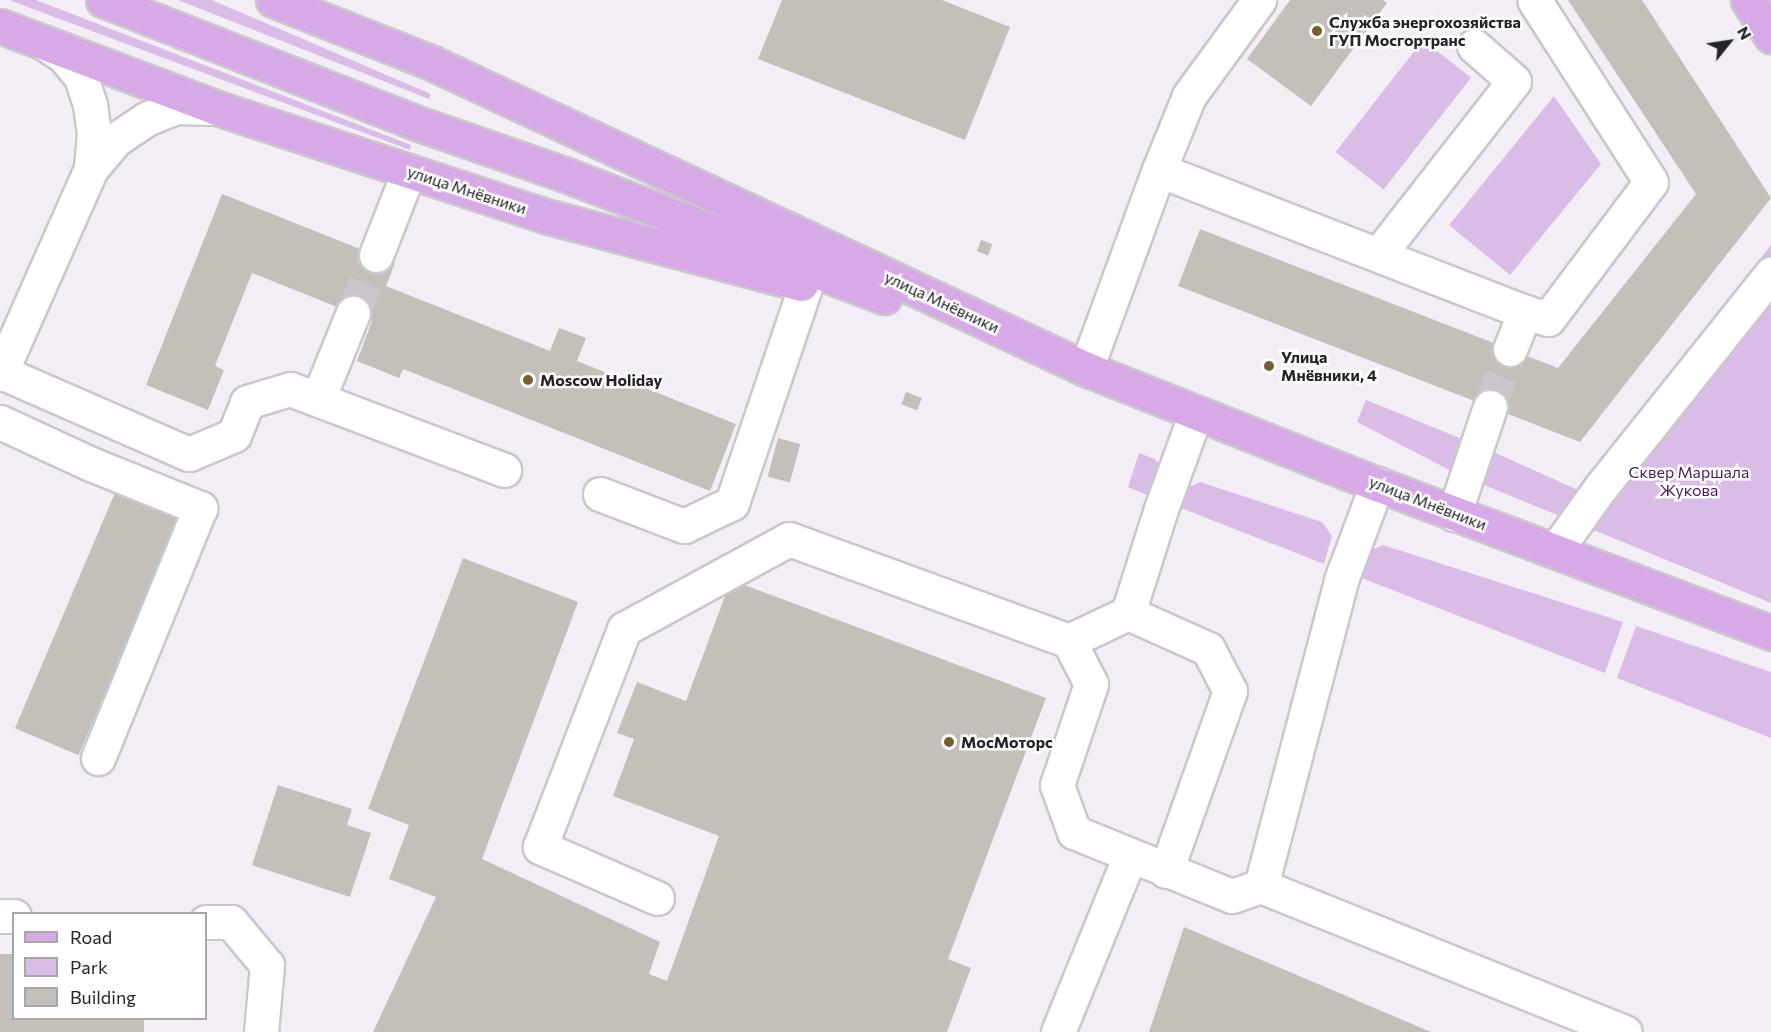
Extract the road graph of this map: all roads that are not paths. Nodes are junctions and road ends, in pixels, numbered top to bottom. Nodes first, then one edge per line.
1 (103, 0) edge
2 (273, 0) edge
3 (1259, 0) edge
4 (1534, 0) edge
5 (1748, 0) edge
6 (0, 26) edge
7 (1771, 36) edge
8 (42, 41) junction
9 (1474, 46) dead end
10 (216, 108) junction
11 (91, 170) junction
12 (1159, 170) junction
13 (409, 171) junction
14 (1379, 254) junction
15 (375, 255) tunnel mouth
16 (1771, 274) edge
17 (806, 285) junction
18 (1525, 312) junction
19 (353, 313) tunnel mouth
20 (945, 321) junction
21 (1510, 349) tunnel mouth
22 (1086, 369) junction
23 (0, 373) edge
24 (318, 399) junction
25 (1490, 407) tunnel mouth
26 (1196, 413) junction
27 (0, 422) edge
28 (504, 470) dead end
29 (1377, 484) junction
30 (600, 494) dead end
31 (1454, 514) junction
32 (1556, 551) junction
33 (1128, 613) junction
34 (1771, 633) edge
35 (1069, 641) junction
36 (98, 758) dead end
37 (1130, 856) junction
38 (1166, 870) junction
39 (1261, 886) junction
40 (657, 898) dead end
41 (207, 922) edge
42 (261, 1032) edge
43 (1058, 1032) edge
44 (1625, 1032) edge

1 - 20 main road, улица Мнёвники
2 - 22 main road, улица Мнёвники
3 - 12 street
4 - 18 street
5 - 7 main road
6 - 8 main road, улица Мнёвники
8 - 10 main road, улица Мнёвники
8 - 11 street
9 - 14 street
10 - 11 street
10 - 13 main road, улица Мнёвники
11 - 23 street
12 - 14 street
12 - 22 street
13 - 15 street
13 - 17 main road, улица Мнёвники
14 - 18 street
16 - 32 street
17 - 20 main road, улица Мнёвники
17 - 30 street
18 - 21 street
19 - 24 street
20 - 22 main road, улица Мнёвники
22 - 26 main road, улица Мнёвники
23 - 24 street
24 - 28 street
25 - 31 street
26 - 29 main road, улица Мнёвники
26 - 33 street
27 - 36 street
29 - 31 main road, улица Мнёвники
29 - 39 street
31 - 32 main road, улица Мнёвники
32 - 34 main road, улица Мнёвники
33 - 35 street
33 - 38 street
35 - 37 street
35 - 40 street
37 - 38 street
37 - 43 street
38 - 39 street
39 - 44 street
41 - 42 street

